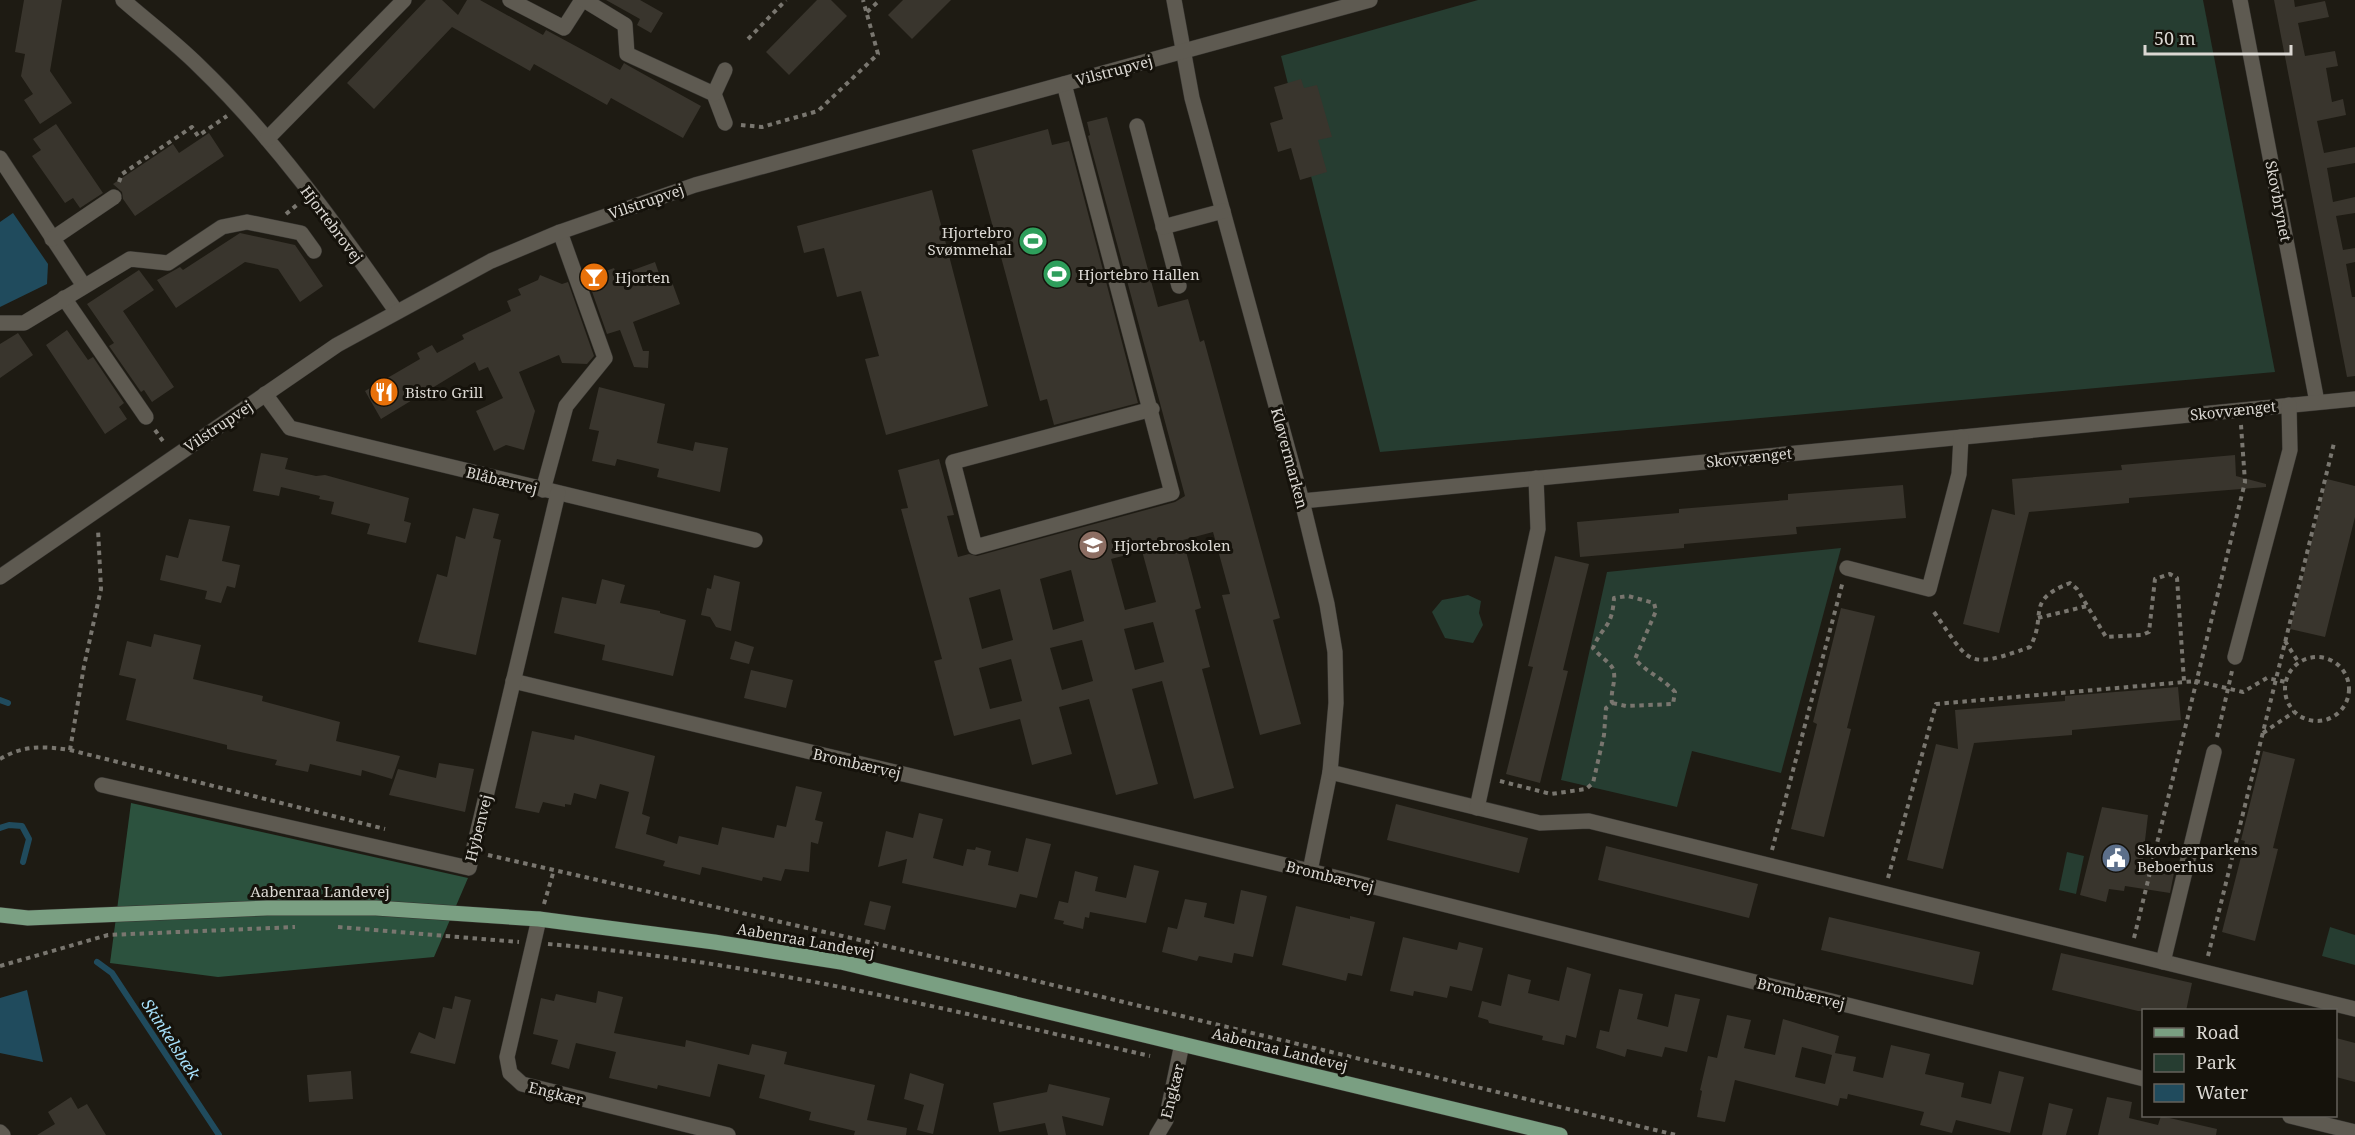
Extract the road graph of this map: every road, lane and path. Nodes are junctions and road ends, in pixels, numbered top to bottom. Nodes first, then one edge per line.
1 (123, 0) edge
2 (404, 0) edge
3 (510, 0) edge
4 (583, 0) edge
5 (786, 0) edge
6 (863, 0) edge
7 (880, 0) edge
8 (1174, 0) edge
9 (1370, 0) edge
10 (2240, 0) edge
11 (867, 13) junction
12 (748, 39) dead end
13 (1182, 52) junction
14 (725, 70) dead end
15 (1064, 84) junction
16 (714, 94) junction
17 (239, 108) junction
18 (725, 123) joint
19 (1137, 126) dead end
20 (267, 139) junction
21 (0, 158) edge
22 (311, 195) junction
23 (114, 197) joint
24 (1223, 211) junction
25 (1163, 227) junction
26 (279, 228) junction
27 (560, 232) junction
28 (52, 239) junction
29 (314, 251) dead end
30 (84, 286) junction
31 (1179, 286) dead end
32 (64, 298) junction
33 (396, 311) junction
34 (0, 323) edge
35 (265, 394) junction
36 (2355, 399) edge
37 (2317, 402) junction
38 (2289, 405) junction
39 (1152, 409) junction
40 (2240, 410) junction
41 (146, 417) joint
42 (1961, 437) junction
43 (2334, 443) dead end
44 (174, 457) junction
45 (1536, 478) junction
46 (543, 490) junction
47 (558, 494) junction
48 (1302, 501) junction
49 (96, 510) junction
50 (754, 540) dead end
51 (1847, 568) joint
52 (0, 577) edge
53 (2087, 606) junction
54 (1934, 612) dead end
55 (2038, 618) junction
56 (2285, 641) junction
57 (2235, 657) joint
58 (2299, 663) junction
59 (2276, 679) junction
60 (513, 681) junction
61 (2184, 681) dead end
62 (2196, 681) junction
63 (2286, 682) junction
64 (2228, 688) junction
65 (1612, 703) junction
66 (2294, 712) junction
67 (2262, 733) junction
68 (70, 750) junction
69 (2214, 752) joint
70 (0, 759) edge
71 (1330, 772) junction
72 (1484, 777) junction
73 (102, 785) dead end
74 (1477, 808) junction
75 (393, 831) dead end
76 (473, 852) junction
77 (1768, 865) junction
78 (554, 870) junction
79 (1310, 871) junction
80 (1884, 893) junction
81 (0, 915) edge
82 (28, 918) junction
83 (539, 919) junction
84 (0, 924) edge
85 (326, 926) dead end
86 (303, 927) dead end
87 (533, 943) junction
88 (2130, 954) junction
89 (2163, 962) junction
90 (0, 966) edge
91 (2205, 972) junction
92 (2355, 1009) edge
93 (1182, 1044) junction
94 (1179, 1063) junction
95 (2142, 1079) edge
96 (2294, 1117) edge
97 (2355, 1132) edge
98 (726, 1135) edge
99 (1157, 1135) edge
100 (1560, 1135) edge
101 (1676, 1135) edge

1 - 17 street, Hjortebrovej
2 - 20 street
3 - 4 street
4 - 16 street
5 - 12 path
6 - 11 path
7 - 11 path
8 - 13 street, Kløvermarken
9 - 13 street, Vilstrupvej
10 - 37 street, Skovbrynet
11 - 18 path
13 - 15 street, Vilstrupvej
13 - 24 street, Kløvermarken
14 - 16 street
15 - 27 street, Vilstrupvej
15 - 39 street
16 - 18 street
17 - 20 street, Hjortebrovej
17 - 23 path
19 - 25 street
20 - 22 street, Hjortebrovej
21 - 28 street
22 - 26 path
22 - 33 street, Hjortebrovej
23 - 28 street
24 - 25 street
24 - 48 street, Kløvermarken
25 - 31 street
26 - 29 street, Hjortebrovej
26 - 30 street, Hjortebrovej
27 - 33 street, Vilstrupvej
27 - 46 street
28 - 30 street
30 - 32 street, Hjortebrovej
32 - 34 street, Hjortebrovej
32 - 41 street
33 - 35 street, Vilstrupvej
35 - 44 street, Vilstrupvej
35 - 46 street, Blåbærvej
36 - 37 street, Skovvænget
37 - 38 street, Skovvænget
38 - 40 street, Skovvænget
38 - 57 street, Skovvænget
39 - 39 street
40 - 42 street, Skovvænget
40 - 62 path
41 - 44 path
42 - 45 street, Skovvænget
42 - 51 street
43 - 56 path
44 - 49 street, Vilstrupvej
45 - 48 street, Skovvænget
45 - 72 street
46 - 47 street, Blåbærvej
47 - 50 street, Blåbærvej
47 - 60 street, Hybenvej
48 - 71 street, Kløvermarken
49 - 52 street, Vilstrupvej
49 - 68 path
51 - 77 path
53 - 55 path
53 - 55 path
53 - 61 path
54 - 55 path
56 - 58 path
56 - 59 path
57 - 64 path
58 - 63 path
58 - 66 path
59 - 63 path
59 - 64 path
59 - 67 path
60 - 76 street, Hybenvej
60 - 79 street, Brombærvej
62 - 64 path
62 - 80 path
62 - 88 path
63 - 66 path
64 - 69 path
65 - 65 path
65 - 72 path
66 - 67 path
67 - 91 path
68 - 70 path
68 - 75 path
69 - 89 street
71 - 74 street
71 - 79 street, Kløvermarken
72 - 74 street
73 - 76 street, Hybenvej
74 - 77 street
76 - 78 path
77 - 80 street
78 - 83 path
78 - 101 path
79 - 95 street, Brombærvej
80 - 88 street
81 - 82 main road, Aabenraa Landevej
82 - 83 main road, Aabenraa Landevej
82 - 84 main road, Aabenraa Landevej
83 - 87 street, Engkær
83 - 93 main road, Aabenraa Landevej
85 - 87 path
86 - 90 path
87 - 94 path
87 - 98 street, Engkær
88 - 89 street
89 - 91 street
91 - 92 street
93 - 94 street, Engkær
93 - 100 main road, Aabenraa Landevej
94 - 99 street, Engkær
96 - 97 street

